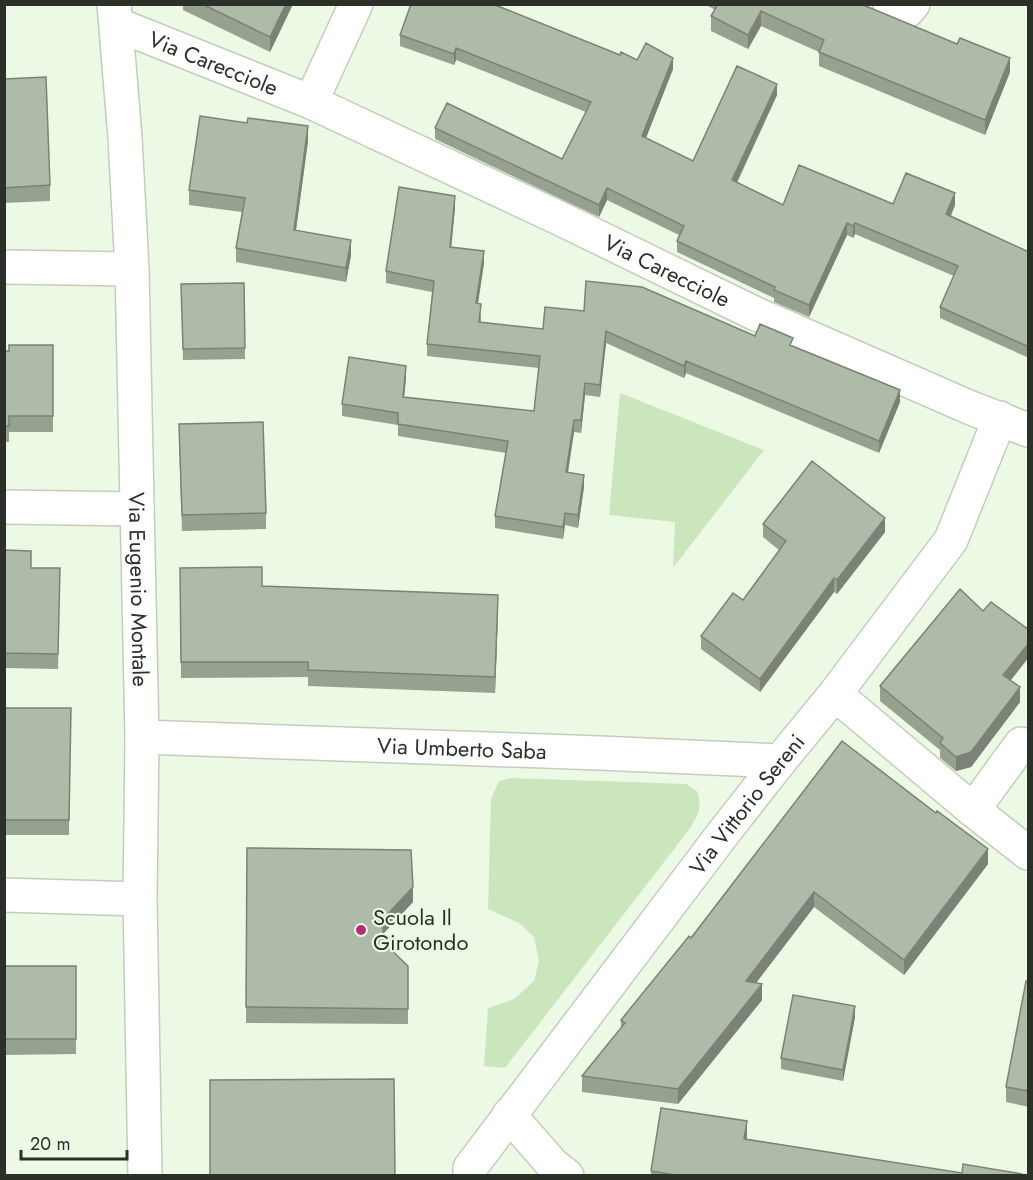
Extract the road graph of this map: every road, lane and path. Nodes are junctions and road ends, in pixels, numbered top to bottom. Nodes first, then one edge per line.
1 (356, 4) edge
2 (890, 4) edge
3 (913, 4) edge
4 (115, 14) edge
5 (311, 102) junction
6 (4, 267) edge
7 (132, 269) junction
8 (1014, 424) edge
9 (4, 507) edge
10 (137, 509) junction
11 (835, 694) junction
12 (142, 736) junction
13 (1029, 746) edge
14 (780, 761) junction
15 (973, 810) junction
16 (1029, 853) edge
17 (4, 895) edge
18 (140, 899) junction
19 (509, 1115) junction
20 (470, 1172) edge
21 (145, 1176) edge
22 (567, 1176) edge

1 - 5 street
2 - 3 street
4 - 5 street, Via Carecciole
4 - 7 street, Via Eugenio Montale
5 - 8 street, Via Carecciole
6 - 7 street
7 - 10 street, Via Eugenio Montale
8 - 11 street, Via Vittorio Sereni
9 - 10 street
10 - 12 street, Via Eugenio Montale
11 - 14 street, Via Vittorio Sereni
11 - 15 street
12 - 14 street, Via Umberto Saba
12 - 18 street, Via Eugenio Montale
13 - 15 street
14 - 19 street, Via Vittorio Sereni
15 - 16 street
17 - 18 street
18 - 21 street, Via Eugenio Montale
19 - 20 street, Via Vittorio Sereni
19 - 22 street

